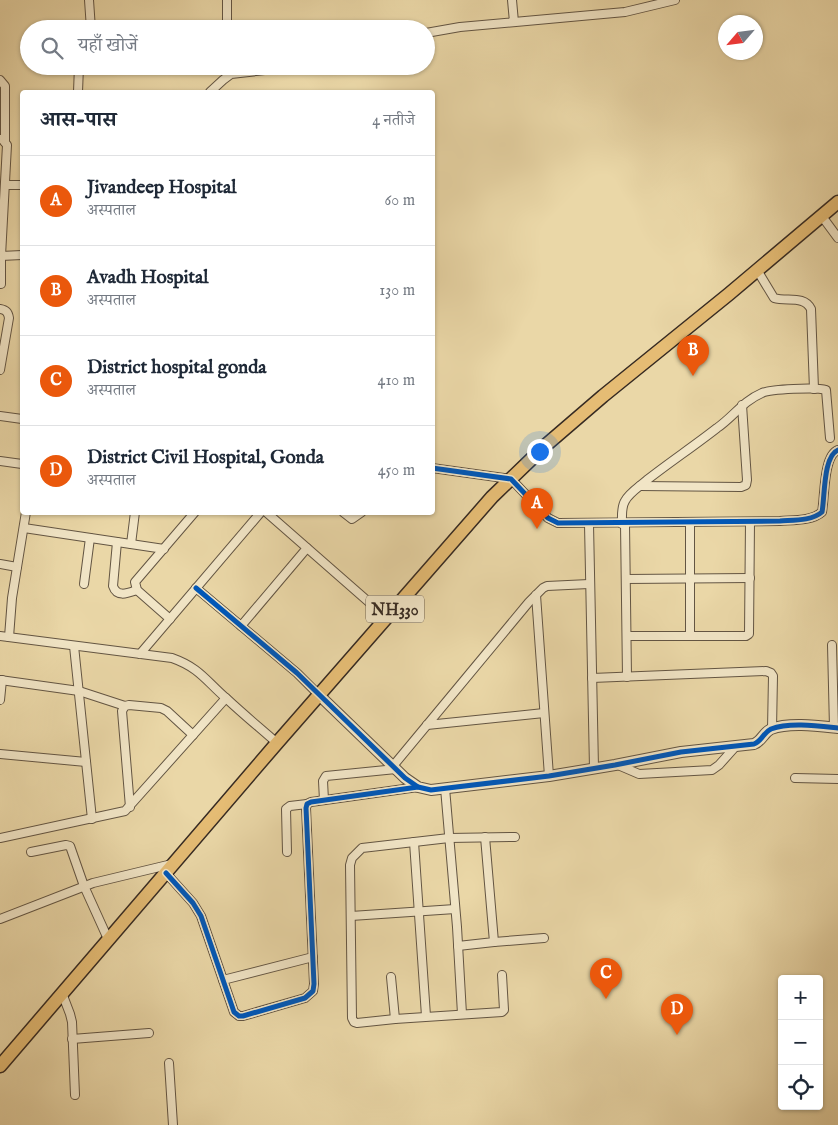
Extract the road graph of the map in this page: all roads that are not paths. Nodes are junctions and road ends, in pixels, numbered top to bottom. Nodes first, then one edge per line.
1 (88, 0) edge
2 (227, 0) edge
3 (512, 0) edge
4 (675, 0) edge
5 (90, 20) edge
6 (227, 20) edge
7 (514, 22) junction
8 (435, 31) edge
9 (79, 75) edge
10 (230, 75) edge
11 (0, 80) edge
12 (78, 90) edge
13 (212, 90) edge
14 (2, 140) edge
15 (6, 184) junction
16 (20, 184) edge
17 (838, 202) edge
18 (821, 215) junction
19 (1, 228) edge
20 (838, 238) edge
21 (20, 255) edge
22 (1, 256) junction
23 (757, 270) junction
24 (1, 284) edge
25 (0, 309) edge
26 (0, 370) edge
27 (814, 389) junction
28 (742, 405) junction
29 (0, 416) edge
30 (20, 419) edge
31 (830, 438) dead end
32 (838, 450) edge
33 (0, 461) edge
34 (20, 464) edge
35 (435, 468) edge
36 (510, 479) junction
37 (640, 486) junction
38 (26, 515) edge
39 (135, 515) edge
40 (193, 515) edge
41 (257, 515) edge
42 (269, 515) edge
43 (347, 515) edge
44 (358, 515) edge
45 (750, 522) junction
46 (690, 523) junction
47 (589, 524) junction
48 (624, 524) junction
49 (24, 528) junction
50 (90, 538) junction
51 (117, 542) junction
52 (131, 544) junction
53 (307, 548) junction
54 (164, 549) junction
55 (0, 564) edge
56 (17, 567) junction
57 (690, 578) junction
58 (750, 578) junction
59 (626, 579) junction
60 (84, 584) dead end
61 (589, 584) junction
62 (196, 588) junction
63 (137, 590) junction
64 (536, 595) junction
65 (387, 618) junction
66 (170, 619) junction
67 (241, 626) junction
68 (0, 636) edge
69 (627, 636) junction
70 (690, 636) junction
71 (9, 637) junction
72 (832, 645) dead end
73 (74, 646) junction
74 (140, 654) junction
75 (627, 677) junction
76 (592, 678) junction
77 (1, 680) edge
78 (79, 691) junction
79 (319, 695) junction
80 (226, 698) junction
81 (0, 700) edge
82 (125, 706) junction
83 (544, 713) junction
84 (427, 725) junction
85 (836, 728) edge
86 (772, 729) junction
87 (193, 735) junction
88 (277, 743) junction
89 (736, 746) junction
90 (0, 754) edge
91 (86, 762) junction
92 (618, 765) junction
93 (394, 768) junction
94 (594, 768) junction
95 (549, 776) junction
96 (795, 778) dead end
97 (838, 779) edge
98 (418, 787) junction
99 (445, 788) junction
100 (324, 800) junction
101 (307, 804) junction
102 (130, 807) junction
103 (92, 819) junction
104 (486, 837) junction
105 (515, 837) dead end
106 (0, 838) edge
107 (449, 838) junction
108 (414, 842) junction
109 (30, 852) dead end
110 (287, 852) dead end
111 (170, 868) junction
112 (84, 886) junction
113 (455, 909) junction
114 (419, 912) junction
115 (352, 916) junction
116 (0, 919) edge
117 (108, 938) junction
118 (544, 938) dead end
119 (494, 942) junction
120 (458, 946) junction
121 (313, 957) junction
122 (502, 975) dead end
123 (391, 977) dead end
124 (223, 980) junction
125 (62, 993) junction
126 (462, 1014) junction
127 (426, 1016) junction
128 (395, 1018) junction
129 (149, 1033) dead end
130 (72, 1040) junction
131 (169, 1063) dead end
132 (0, 1066) edge
133 (75, 1095) dead end
134 (173, 1125) edge

1 - 5 street
2 - 6 street
3 - 7 street
4 - 7 street
7 - 8 street
9 - 12 street
10 - 13 street
11 - 14 street
14 - 15 street
15 - 16 street
15 - 19 street
17 - 18 highway, NH330
18 - 20 street
18 - 23 highway, NH330
19 - 22 street
21 - 22 street
22 - 24 street
23 - 27 street
23 - 36 highway, NH330
25 - 26 street
27 - 28 street
27 - 31 street
28 - 37 street
28 - 37 street
29 - 30 street
32 - 45 street
33 - 34 street
35 - 36 street
36 - 47 street
36 - 65 highway, NH330
37 - 48 street
38 - 49 street
39 - 52 street
40 - 54 street
41 - 62 street
42 - 53 street
43 - 44 street
45 - 46 street
45 - 58 street
46 - 48 street
46 - 57 street
47 - 48 street
47 - 61 street
48 - 59 street
49 - 50 street
49 - 56 street
50 - 51 street
50 - 60 street
51 - 52 street
51 - 63 street
52 - 54 street
53 - 65 street
53 - 67 street
54 - 63 street
55 - 56 street
56 - 71 street
57 - 58 street
57 - 59 street
57 - 70 street
58 - 70 street
59 - 69 street
61 - 64 street
61 - 76 street
62 - 66 street
62 - 67 street
63 - 66 street
64 - 83 street
64 - 84 street
65 - 79 highway, NH330
66 - 74 street
67 - 79 street
68 - 71 street
69 - 70 street
69 - 75 street
71 - 73 street
72 - 85 street
73 - 74 street
73 - 78 street
74 - 80 street
75 - 76 street
75 - 86 street
76 - 94 street
77 - 78 street
77 - 81 street
78 - 82 street
78 - 91 street
79 - 88 highway, NH330
79 - 93 street
80 - 87 street
80 - 88 street
82 - 87 street
82 - 102 street
83 - 84 street
83 - 95 street
84 - 93 street
85 - 86 street
86 - 89 street
87 - 102 street
88 - 111 highway, NH330
89 - 92 street
89 - 92 street
90 - 91 street
91 - 103 street
92 - 94 street
93 - 98 street
93 - 100 street
94 - 95 street
95 - 99 street
96 - 97 street
98 - 99 street
98 - 100 street
99 - 107 street
100 - 101 street
101 - 110 street
101 - 121 street
102 - 103 street
103 - 106 street
104 - 105 street
104 - 107 street
104 - 119 street
107 - 108 street
107 - 113 street
108 - 114 street
108 - 115 street
109 - 112 street
111 - 112 street
111 - 117 highway, NH330
111 - 124 street
112 - 116 street
112 - 117 street
113 - 114 street
113 - 120 street
114 - 115 street
114 - 127 street
115 - 128 street
117 - 125 highway, NH330
118 - 119 street
119 - 120 street
120 - 126 street
121 - 124 street
121 - 124 street
122 - 126 street
123 - 128 street
125 - 130 street
125 - 132 highway, NH330
126 - 127 street
127 - 128 street
129 - 130 street
130 - 133 street
131 - 134 street

